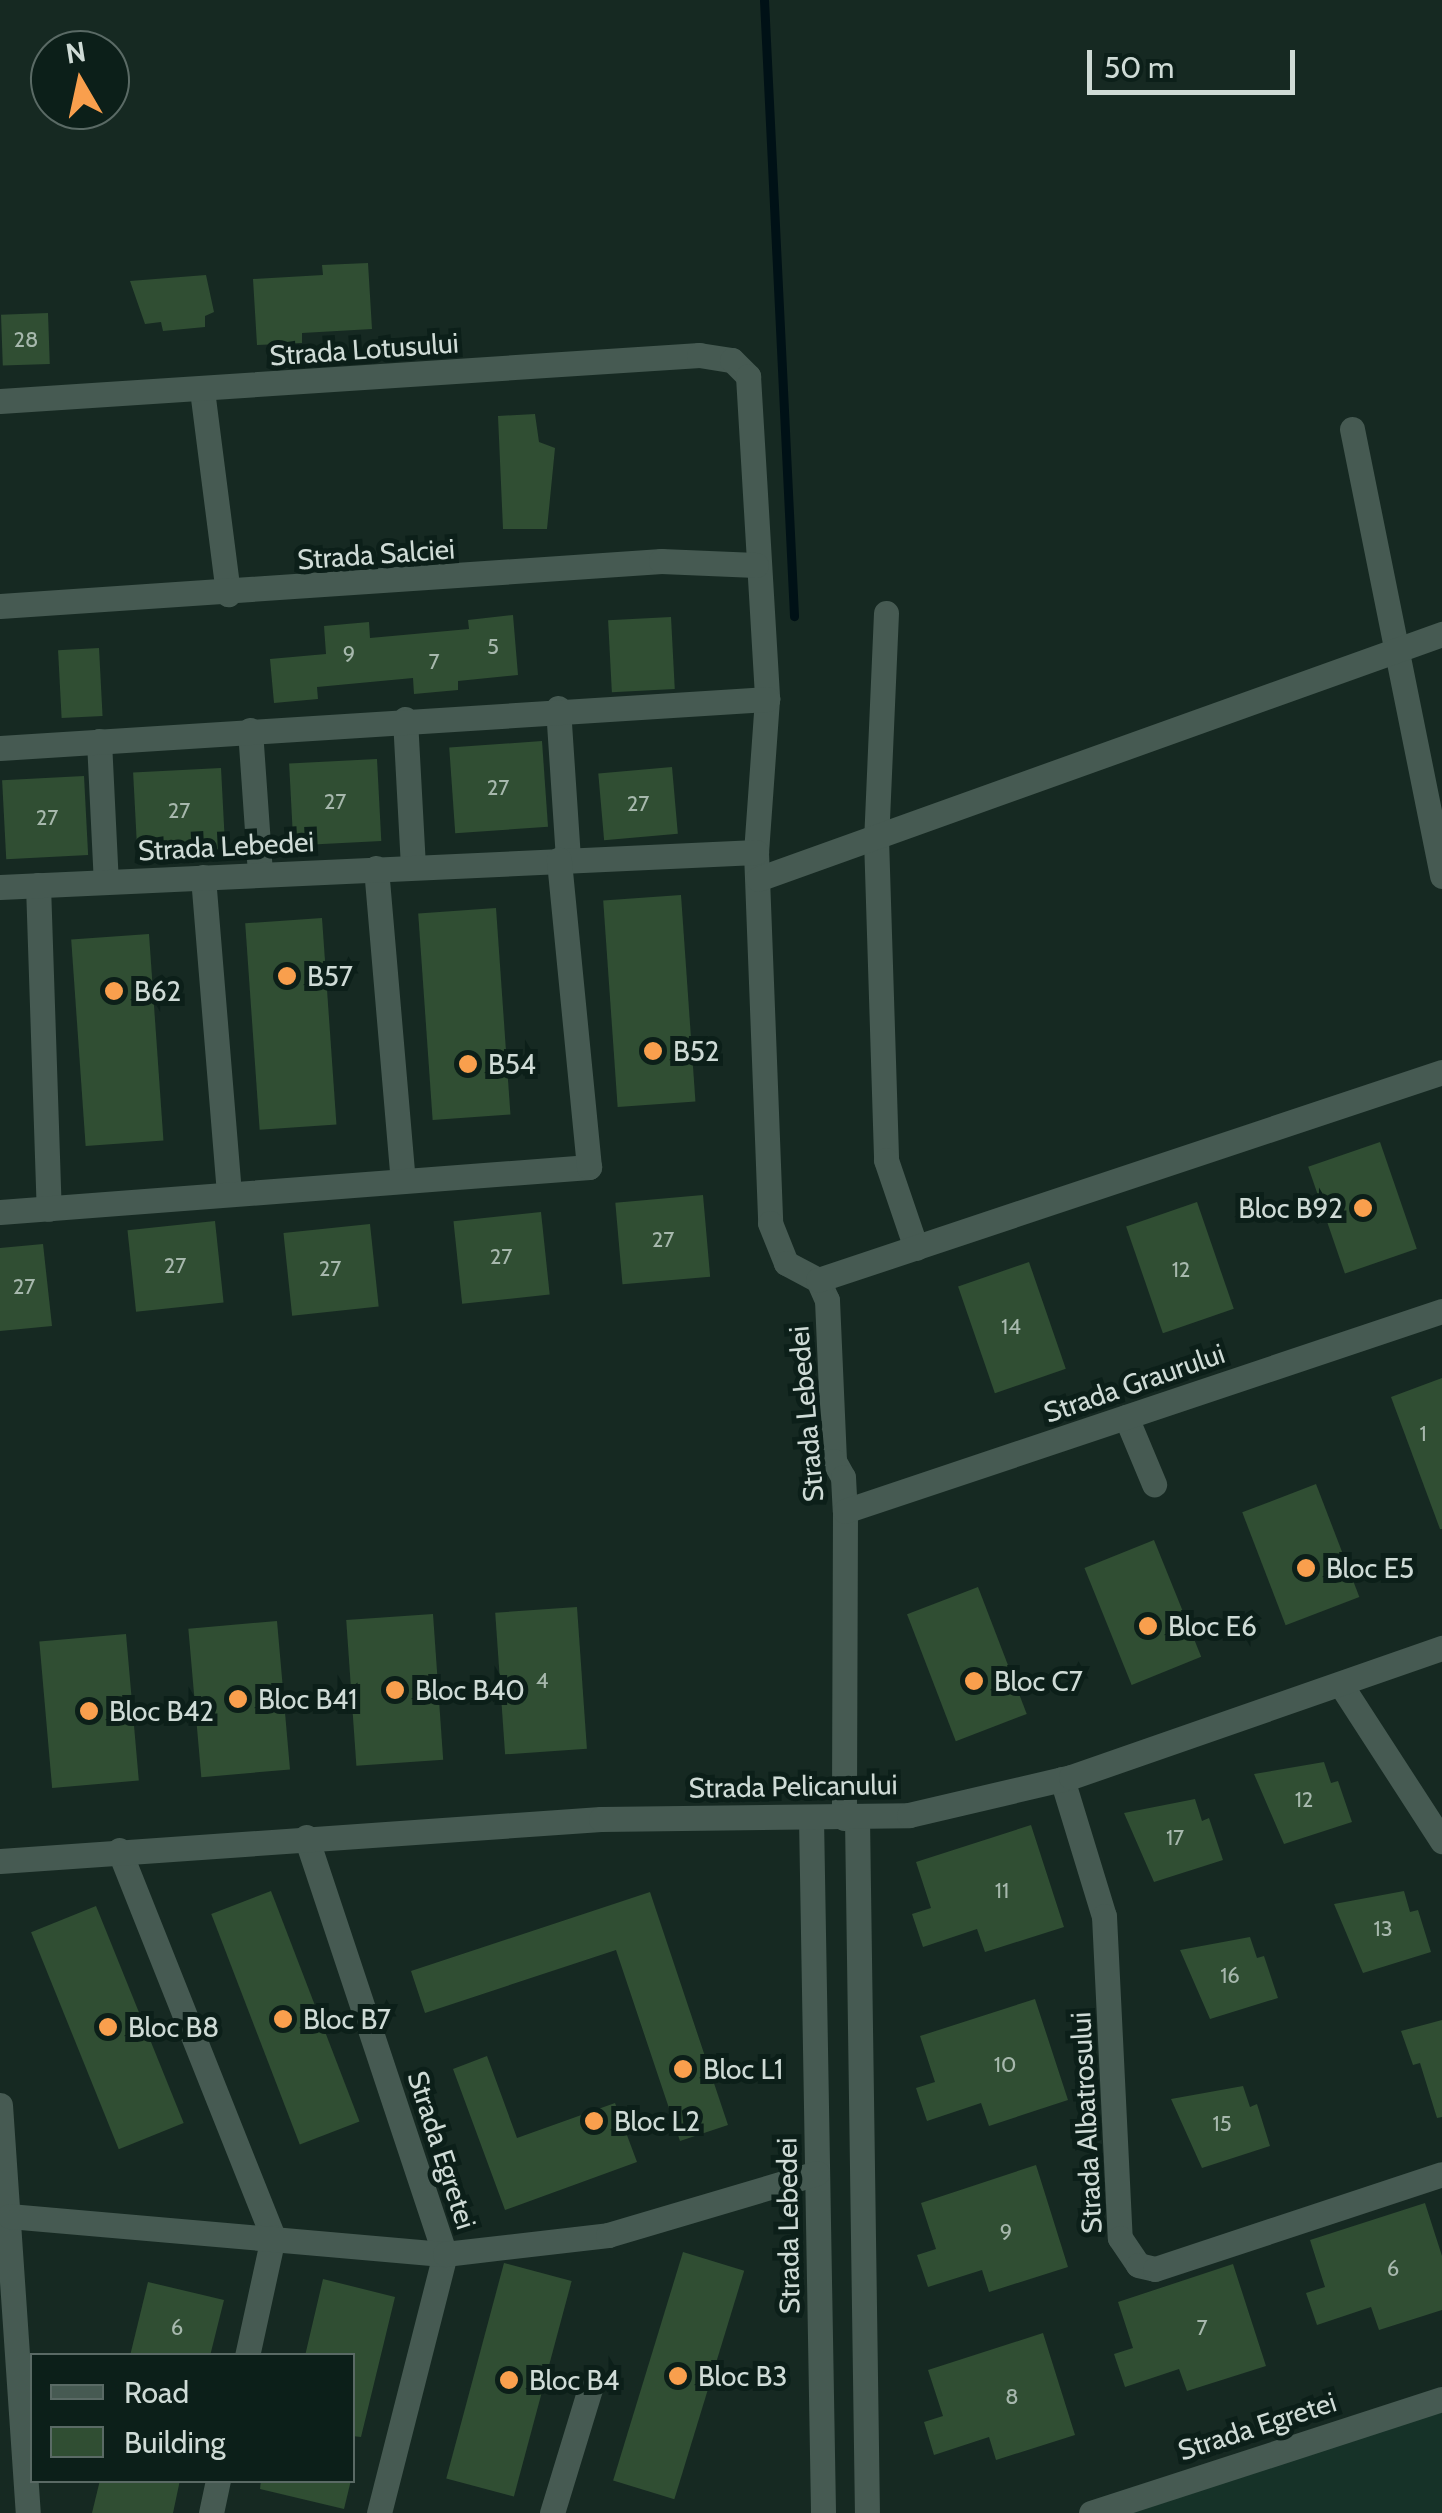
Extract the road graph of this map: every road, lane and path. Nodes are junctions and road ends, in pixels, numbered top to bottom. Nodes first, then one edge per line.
1 (202, 390) junction
2 (0, 400) edge
3 (1352, 429) dead end
4 (756, 565) junction
5 (228, 594) junction
6 (0, 606) edge
7 (886, 613) dead end
8 (1442, 634) edge
9 (1398, 651) junction
10 (767, 700) junction
11 (558, 708) junction
12 (405, 720) junction
13 (250, 730) junction
14 (99, 741) junction
15 (0, 748) edge
16 (876, 838) junction
17 (756, 852) junction
18 (564, 859) junction
19 (412, 866) junction
20 (376, 868) junction
21 (260, 874) junction
22 (1442, 876) edge
23 (204, 877) junction
24 (758, 879) junction
25 (106, 882) junction
26 (38, 885) junction
27 (0, 887) edge
28 (1442, 1072) edge
29 (403, 1182) junction
30 (230, 1194) junction
31 (48, 1208) junction
32 (0, 1212) edge
33 (916, 1248) junction
34 (818, 1280) junction
35 (1442, 1311) edge
36 (1126, 1417) junction
37 (1154, 1484) dead end
38 (845, 1511) junction
39 (1442, 1648) edge
40 (1342, 1686) junction
41 (1062, 1779) junction
42 (811, 1817) junction
43 (851, 1818) junction
44 (306, 1837) junction
45 (1442, 1841) edge
46 (119, 1850) junction
47 (0, 1860) edge
48 (0, 2105) edge
49 (816, 2173) junction
50 (1442, 2174) edge
51 (9, 2216) junction
52 (274, 2237) junction
53 (445, 2254) junction
54 (247, 2353) edge
55 (592, 2382) dead end
56 (1442, 2399) edge
57 (217, 2483) edge
58 (28, 2513) edge
59 (211, 2513) edge
60 (379, 2513) edge
61 (552, 2513) edge
62 (822, 2513) edge
63 (867, 2513) edge
64 (1091, 2513) edge

1 - 2 street, Strada Lotusului
1 - 4 street, Strada Lotusului
1 - 5 street
3 - 9 street
4 - 5 street, Strada Salciei
4 - 10 street
5 - 6 street, Strada Salciei
7 - 16 street
8 - 9 street
9 - 16 street
9 - 22 street
10 - 11 street
10 - 17 street
11 - 12 street
11 - 18 street
12 - 13 street
12 - 19 street
13 - 14 street
13 - 21 street
14 - 15 street
14 - 25 street
16 - 24 street
16 - 33 street
17 - 18 street, Strada Lebedei
17 - 24 street
18 - 19 street, Strada Lebedei
18 - 29 street
19 - 20 street, Strada Lebedei
20 - 21 street, Strada Lebedei
20 - 29 street
21 - 23 street, Strada Lebedei
23 - 25 street, Strada Lebedei
23 - 30 street
24 - 34 street
25 - 26 street, Strada Lebedei
26 - 27 street, Strada Lebedei
26 - 31 street
28 - 33 street
29 - 30 street
30 - 31 street
31 - 32 street
33 - 34 street
34 - 38 street, Strada Lebedei
35 - 36 street, Strada Graurului
36 - 37 street
36 - 38 street, Strada Graurului
38 - 43 street, Strada Lebedei
39 - 40 street, Strada Pelicanului
40 - 41 street, Strada Pelicanului
40 - 45 street
41 - 43 street, Strada Pelicanului
41 - 50 street, Strada Albatrosului
42 - 43 street, Strada Pelicanului
42 - 44 street, Strada Pelicanului
42 - 49 street, Strada Lebedei
43 - 63 street, Strada Lebedei
44 - 46 street, Strada Pelicanului
44 - 53 street, Strada Egretei
46 - 47 street, Strada Pelicanului
46 - 52 street
48 - 51 street
49 - 53 street, Strada Egretei
49 - 62 street, Strada Lebedei
51 - 52 street, Strada Egretei
51 - 58 street
52 - 53 street, Strada Egretei
52 - 54 street
53 - 60 street, Strada Egretei
55 - 61 street
56 - 64 street, Strada Egretei
57 - 59 street

